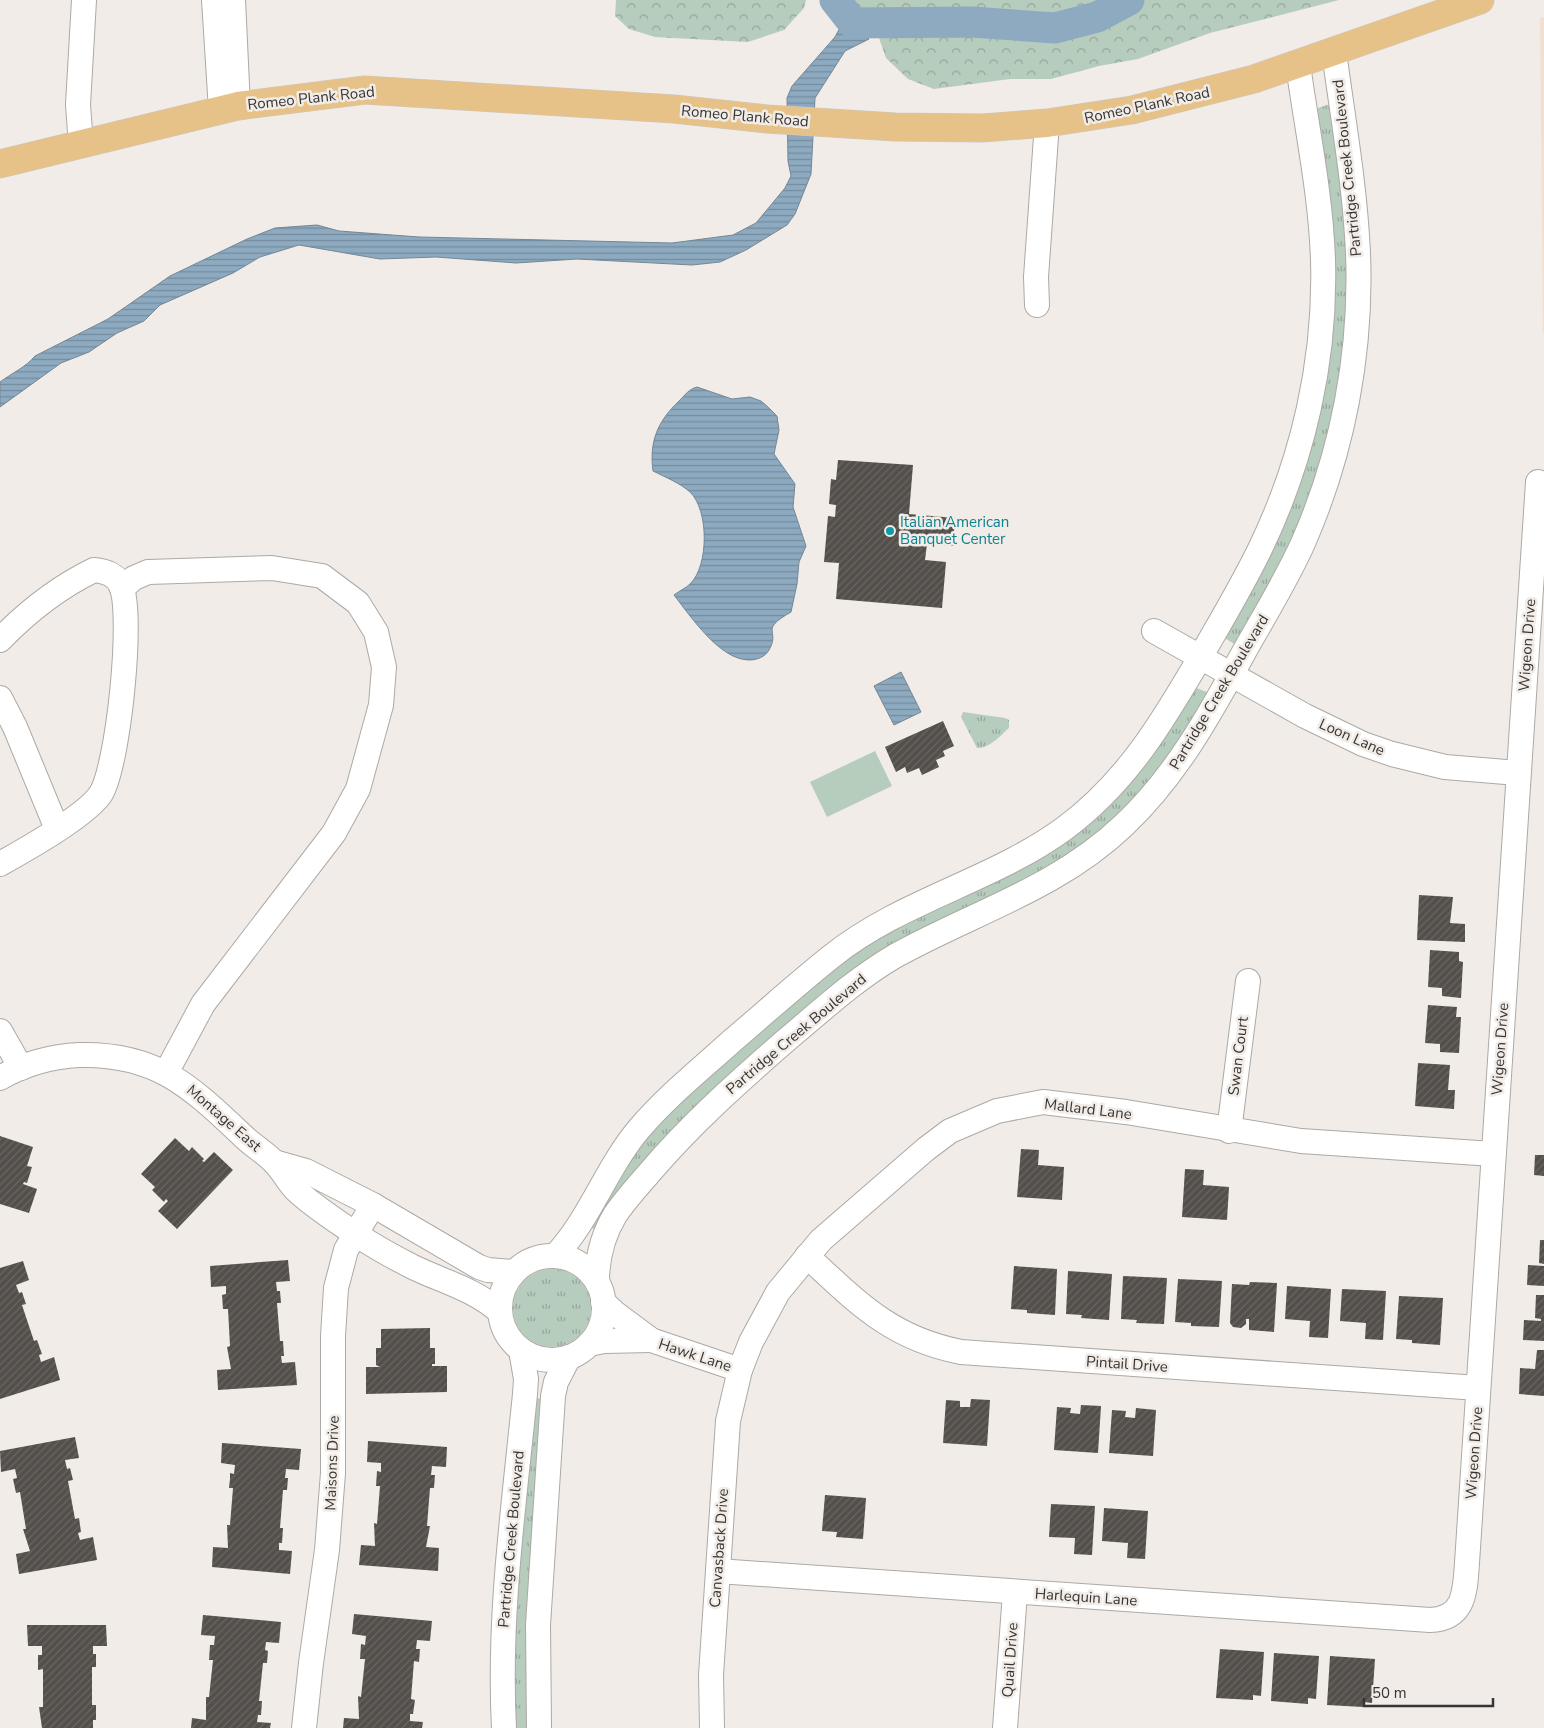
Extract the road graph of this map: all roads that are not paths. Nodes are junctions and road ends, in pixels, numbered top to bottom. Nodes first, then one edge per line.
1 (84, 0) edge
2 (214, 0) edge
3 (232, 0) edge
4 (1480, 0) edge
5 (1334, 52) junction
6 (1298, 65) junction
7 (230, 108) junction
8 (1047, 123) junction
9 (81, 145) junction
10 (0, 164) edge
11 (1037, 305) dead end
12 (1538, 482) dead end
13 (122, 588) junction
14 (1154, 631) dead end
15 (0, 640) edge
16 (1200, 656) junction
17 (1232, 674) junction
18 (0, 698) edge
19 (1518, 773) junction
20 (57, 829) junction
21 (0, 864) edge
22 (1248, 981) dead end
23 (0, 1031) edge
24 (21, 1068) junction
25 (166, 1073) junction
26 (0, 1078) edge
27 (1228, 1131) junction
28 (1493, 1154) junction
29 (274, 1162) junction
30 (373, 1205) junction
31 (355, 1234) junction
32 (554, 1256) junction
33 (807, 1256) junction
34 (514, 1272) junction
35 (600, 1292) junction
36 (500, 1312) junction
37 (651, 1340) junction
38 (589, 1344) junction
39 (521, 1350) junction
40 (570, 1357) junction
41 (740, 1370) junction
42 (1478, 1388) junction
43 (718, 1571) junction
44 (1014, 1592) junction
45 (1454, 1614) joint
46 (304, 1728) edge
47 (504, 1728) edge
48 (539, 1728) edge
49 (712, 1728) edge
50 (1005, 1728) edge

1 - 9 street
2 - 7 street
3 - 7 street
4 - 5 main road, Romeo Plank Road
5 - 6 main road, Romeo Plank Road
5 - 17 street, Partridge Creek Boulevard
6 - 8 main road, Romeo Plank Road
6 - 16 street
7 - 8 main road, Romeo Plank Road
7 - 9 main road, Romeo Plank Road
8 - 11 street
9 - 10 main road, Romeo Plank Road
12 - 19 street, Wigeon Drive
13 - 15 street
13 - 20 street
13 - 25 street
14 - 16 street, Loon Lane
16 - 17 street, Loon Lane
16 - 32 street
17 - 19 street, Loon Lane
17 - 35 street, Partridge Creek Boulevard
18 - 20 street
19 - 28 street, Wigeon Drive
20 - 21 street
22 - 27 street, Swan Court
23 - 24 street
24 - 25 street, Montage East
24 - 26 street, Montage East
25 - 29 street, Montage East
27 - 28 street, Mallard Lane
27 - 33 street, Mallard Lane
28 - 42 street, Wigeon Drive
29 - 30 street, Montage East
29 - 31 street, Montage East
30 - 31 street, Maisons Drive
30 - 34 street, Montage East
31 - 36 street, Montage East
31 - 46 street, Maisons Drive
32 - 34 street
32 - 35 street
33 - 41 street, Mallard Lane
33 - 42 street, Pintail Drive
34 - 36 street
35 - 37 street, Hawk Lane
35 - 38 street
36 - 39 street
37 - 38 street, Hawk Lane
37 - 41 street, Hawk Lane
38 - 40 street
39 - 40 street
39 - 47 street, Partridge Creek Boulevard
40 - 48 street, Partridge Creek Boulevard
41 - 43 street, Canvasback Drive
42 - 45 street, Wigeon Drive
43 - 44 street, Harlequin Lane
43 - 49 street, Canvasback Drive
44 - 45 street, Harlequin Lane
44 - 50 street, Quail Drive

